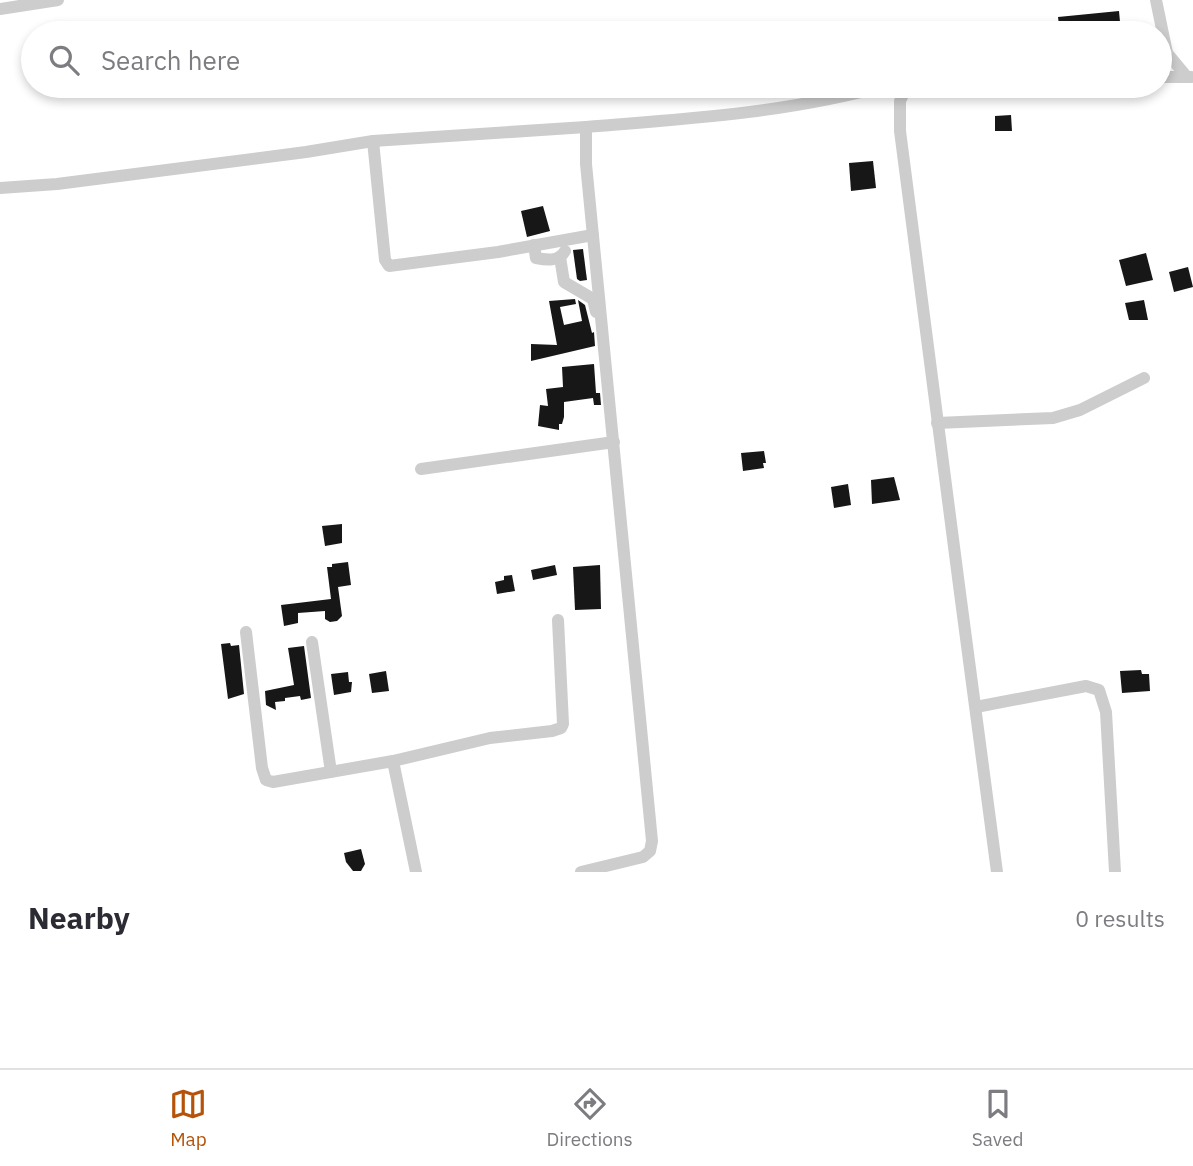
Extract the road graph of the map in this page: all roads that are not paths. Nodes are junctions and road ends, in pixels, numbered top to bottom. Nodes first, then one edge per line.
1 (58, 0) edge
2 (1156, 0) edge
3 (0, 9) edge
4 (1160, 21) edge
5 (1172, 58) edge
6 (1172, 77) edge
7 (1190, 77) edge
8 (830, 98) edge
9 (901, 98) edge
10 (586, 127) junction
11 (373, 141) junction
12 (0, 188) edge
13 (593, 234) junction
14 (558, 241) junction
15 (534, 245) junction
16 (560, 257) junction
17 (602, 325) junction
18 (1144, 378) dead end
19 (937, 424) junction
20 (614, 442) junction
21 (421, 469) dead end
22 (558, 620) dead end
23 (246, 632) dead end
24 (312, 642) dead end
25 (976, 707) junction
26 (393, 761) junction
27 (331, 772) junction
28 (416, 872) edge
29 (581, 872) edge
30 (997, 872) edge
31 (1115, 872) edge

1 - 3 street
2 - 4 street
5 - 7 street
6 - 7 street
8 - 10 street
9 - 19 street
10 - 11 street
10 - 13 street
11 - 12 street
11 - 15 street
13 - 14 street
13 - 17 street
14 - 15 street
14 - 16 street
15 - 16 street
16 - 17 street
17 - 20 street
18 - 19 street
19 - 25 street
20 - 21 street
20 - 29 street
22 - 26 street
23 - 27 street
24 - 27 street
25 - 30 street
25 - 31 street
26 - 27 street
26 - 28 street

